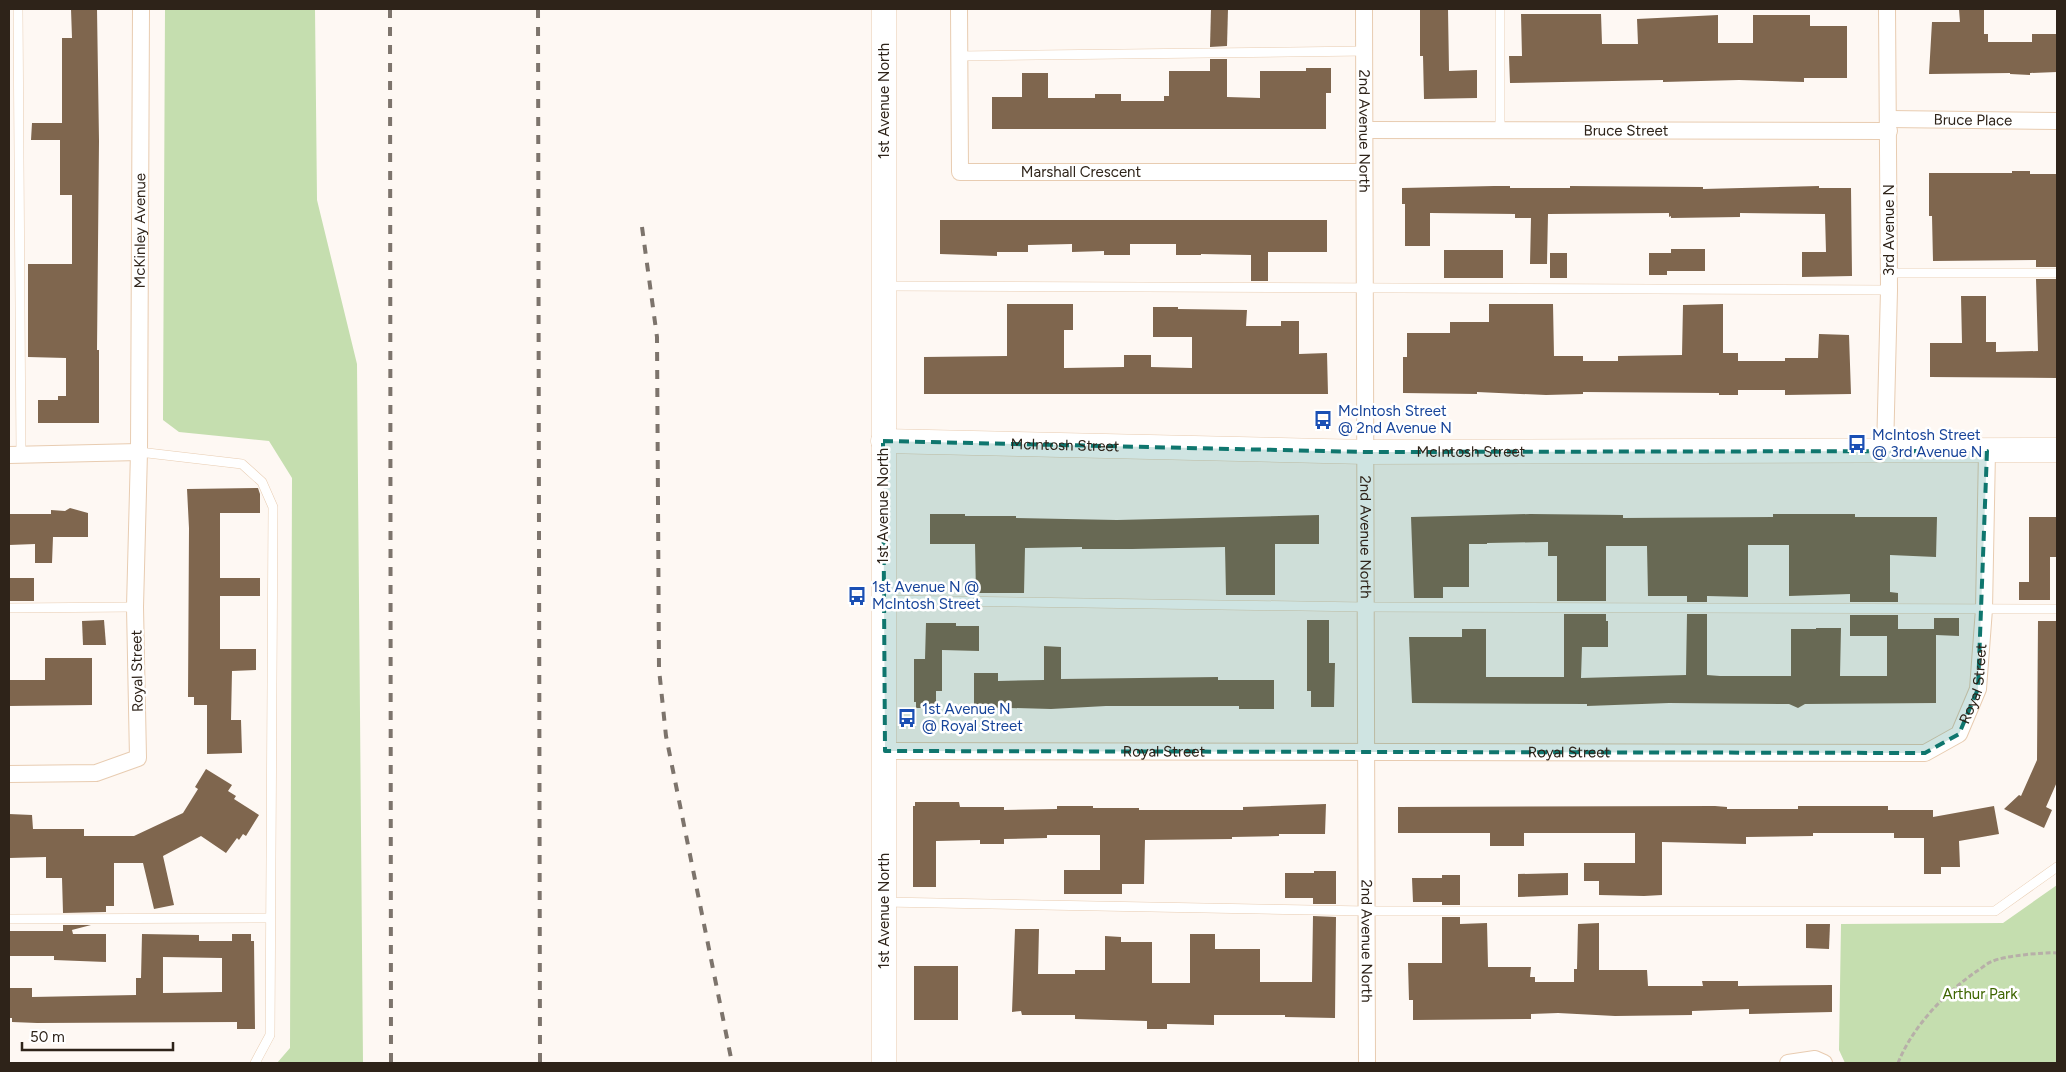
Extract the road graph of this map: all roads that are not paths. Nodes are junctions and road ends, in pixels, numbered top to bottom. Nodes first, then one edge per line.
1 (18, 9) edge
2 (141, 9) edge
3 (884, 9) edge
4 (959, 9) edge
5 (1364, 9) edge
6 (1500, 9) edge
7 (1887, 9) edge
8 (1366, 51) junction
9 (959, 56) junction
10 (2057, 121) edge
11 (1889, 125) junction
12 (1364, 130) junction
13 (1500, 131) junction
14 (1364, 172) junction
15 (1889, 273) junction
16 (2057, 273) edge
17 (883, 286) junction
18 (1366, 289) junction
19 (1889, 290) junction
20 (883, 441) junction
21 (2057, 450) edge
22 (1886, 451) junction
23 (1987, 451) junction
24 (140, 452) junction
25 (1366, 452) junction
26 (15, 455) edge
27 (883, 600) junction
28 (135, 607) junction
29 (1366, 607) junction
30 (9, 608) edge
31 (1984, 609) junction
32 (2057, 609) edge
33 (885, 751) junction
34 (1364, 753) junction
35 (9, 774) edge
36 (2057, 867) edge
37 (884, 902) junction
38 (1367, 910) junction
39 (270, 918) junction
40 (9, 919) edge
41 (255, 1063) edge
42 (884, 1063) edge
43 (1366, 1063) edge
44 (1788, 1063) edge
45 (1824, 1063) edge

1 - 26 lane
2 - 24 street, McKinley Avenue
3 - 17 street, 1st Avenue North
4 - 9 street, Marshall Crescent
5 - 8 street, 2nd Avenue North
6 - 13 lane
7 - 11 street, 3rd Avenue N
8 - 9 lane
8 - 12 street, 2nd Avenue North
9 - 14 street, Marshall Crescent
10 - 11 street, Bruce Place
11 - 13 street, Bruce Street
11 - 15 street, 3rd Avenue N
12 - 13 street, Bruce Street
12 - 14 street, 2nd Avenue North
14 - 18 street, 2nd Avenue North
15 - 16 lane
15 - 19 street, 3rd Avenue N
17 - 18 lane
17 - 20 street, 1st Avenue North
18 - 19 lane
18 - 25 street, 2nd Avenue North
19 - 22 street, 3rd Avenue N
20 - 25 street, McIntosh Street
20 - 27 street, 1st Avenue North
21 - 23 street, McIntosh Street
22 - 23 street, McIntosh Street
22 - 25 street, McIntosh Street
23 - 31 street, Royal Street
24 - 26 street
24 - 28 street, Royal Street
24 - 39 lane
25 - 29 street, 2nd Avenue North
27 - 29 lane
27 - 33 street, 1st Avenue North
28 - 30 lane
28 - 35 street, Royal Street
29 - 31 lane
29 - 34 street, 2nd Avenue North
31 - 32 lane
31 - 34 street, Royal Street
33 - 34 street, Royal Street
33 - 37 street, 1st Avenue North
34 - 38 street, 2nd Avenue North
36 - 38 lane
37 - 38 lane
37 - 42 street, 1st Avenue North
38 - 43 street, 2nd Avenue North
39 - 40 lane
39 - 41 lane
44 - 45 street

